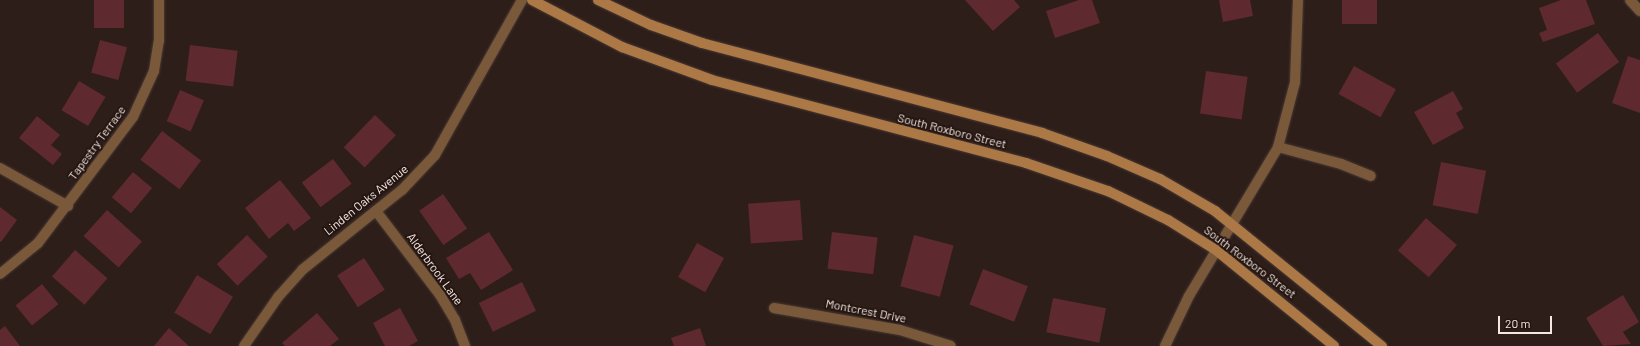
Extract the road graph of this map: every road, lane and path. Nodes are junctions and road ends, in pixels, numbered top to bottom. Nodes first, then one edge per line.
1 (158, 0) edge
2 (522, 0) edge
3 (532, 0) edge
4 (598, 0) edge
5 (1298, 0) edge
6 (1630, 0) edge
7 (1640, 11) edge
8 (1278, 147) junction
9 (0, 168) edge
10 (1371, 176) dead end
11 (68, 206) junction
12 (376, 211) junction
13 (1233, 224) junction
14 (1216, 250) junction
15 (0, 274) edge
16 (774, 308) dead end
17 (244, 346) edge
18 (465, 346) edge
19 (951, 346) edge
20 (1165, 346) edge
21 (1334, 346) edge
22 (1382, 346) edge

1 - 11 street, Tapestry Terrace
2 - 12 street, Linden Oaks Avenue
3 - 14 street, South Roxboro Street
4 - 13 street, South Roxboro Street
5 - 8 street
6 - 7 street
8 - 10 street
8 - 13 street
9 - 11 street
11 - 15 street, Tapestry Terrace
12 - 17 street, Linden Oaks Avenue
12 - 18 street, Alderbrook Lane
13 - 14 street
13 - 22 street, South Roxboro Street
14 - 20 street
14 - 21 street, South Roxboro Street
16 - 19 street, Montcrest Drive

